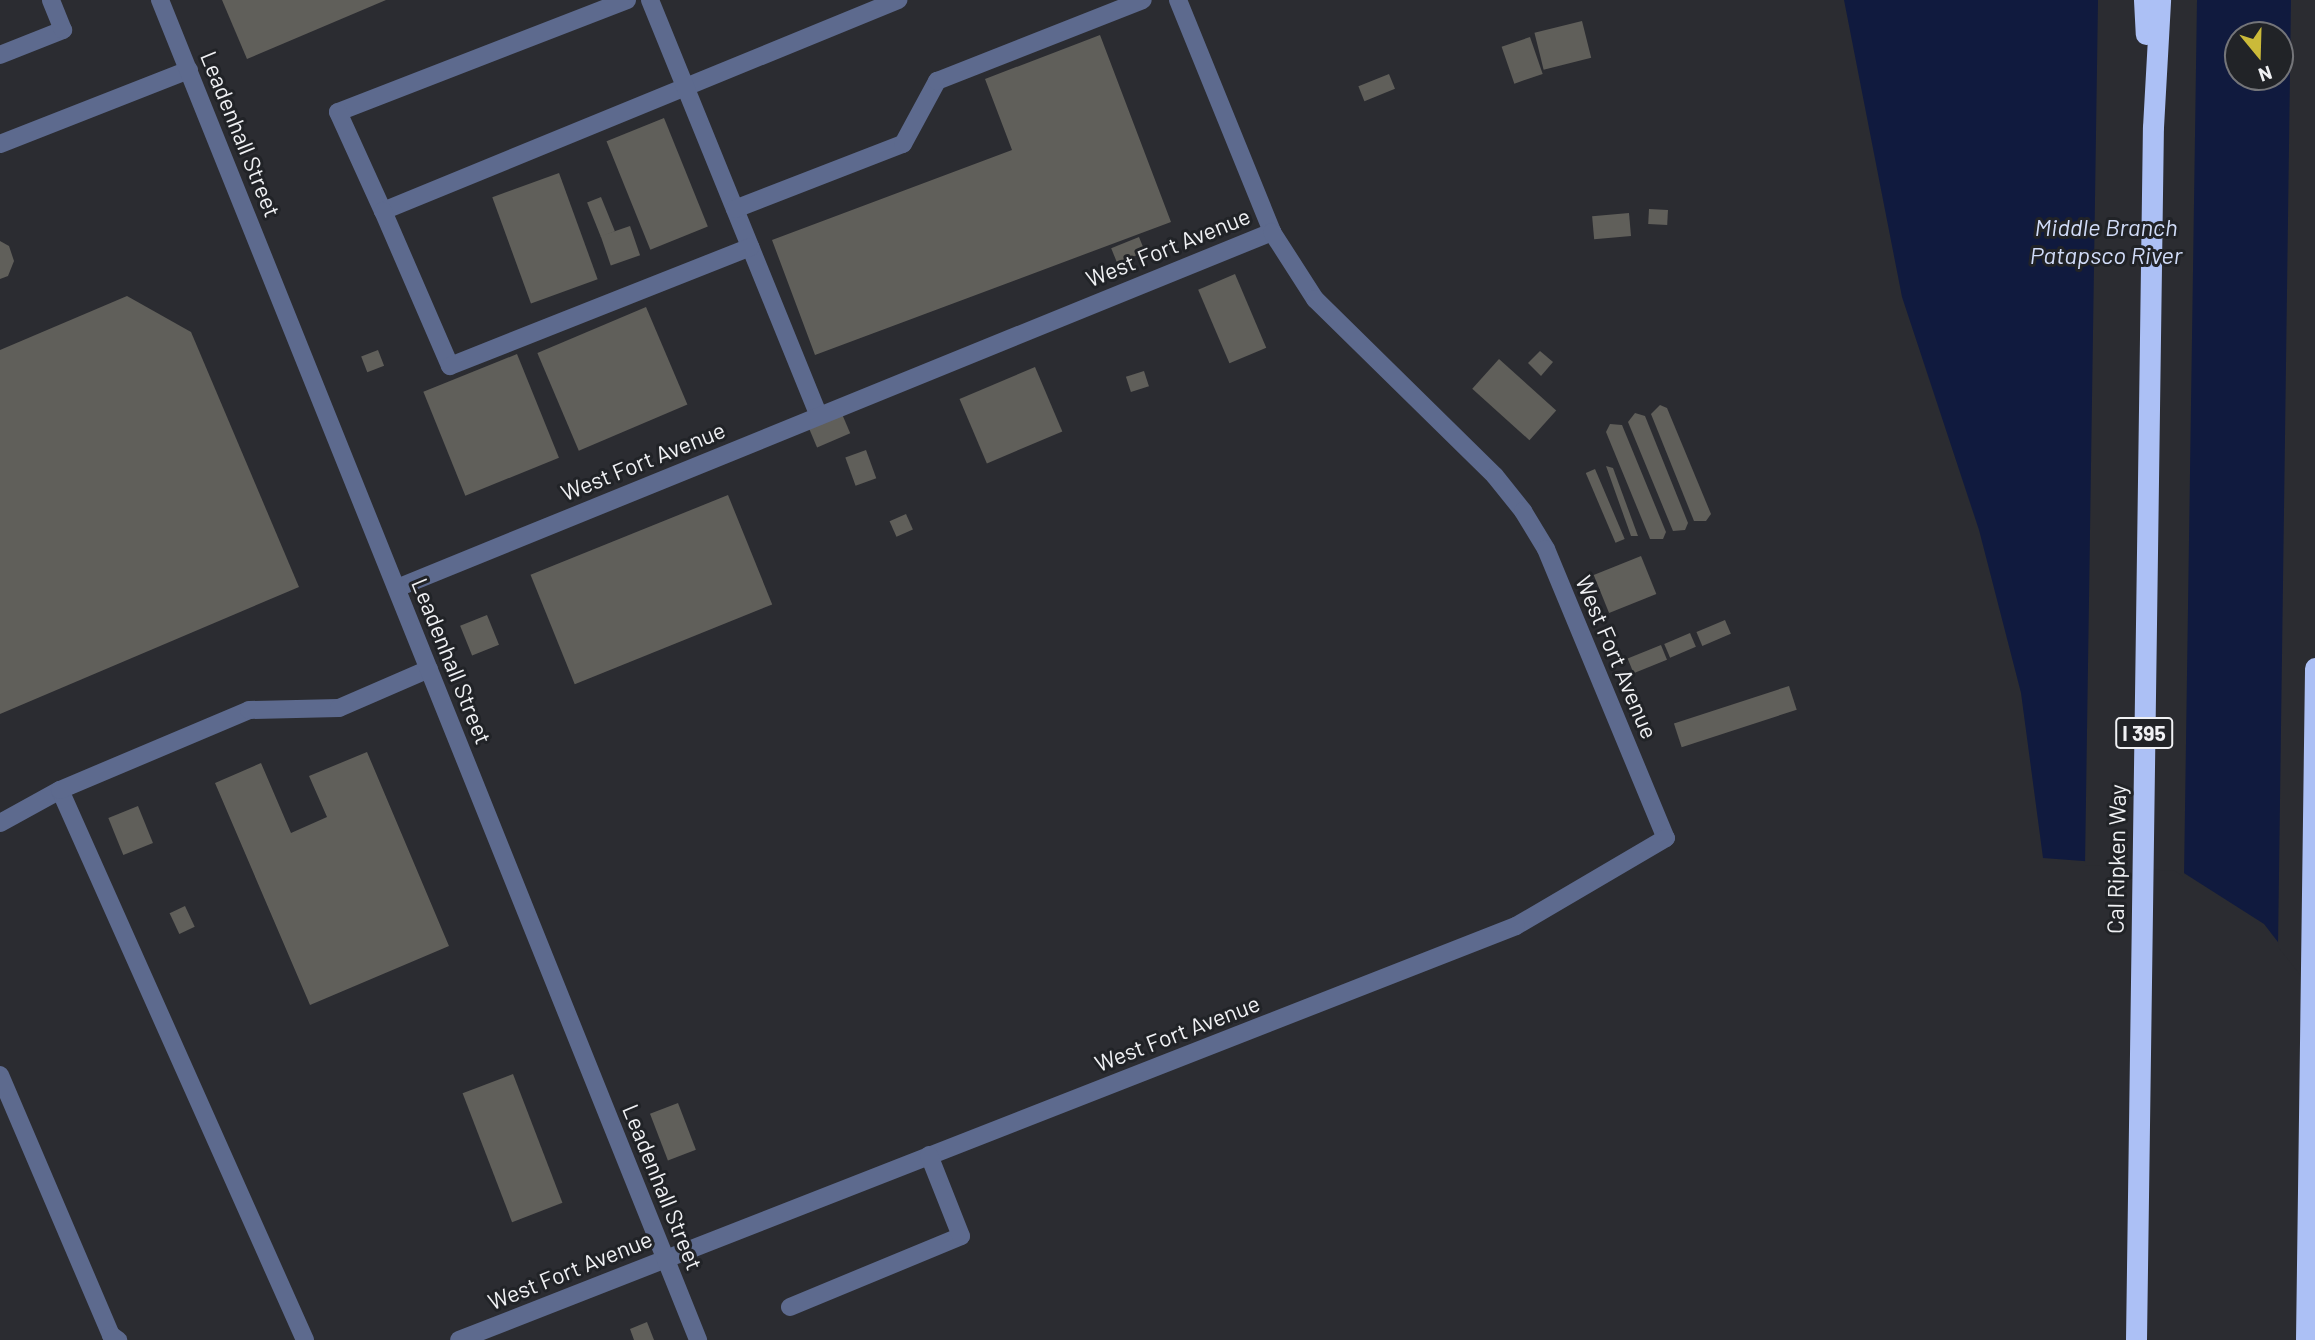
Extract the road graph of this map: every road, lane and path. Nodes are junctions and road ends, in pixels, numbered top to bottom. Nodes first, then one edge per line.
1 (51, 0) edge
2 (160, 0) edge
3 (627, 0) edge
4 (650, 0) edge
5 (898, 0) edge
6 (1143, 0) edge
7 (1178, 0) edge
8 (2144, 0) edge
9 (2160, 0) edge
10 (0, 55) edge
11 (189, 70) junction
12 (685, 87) junction
13 (2153, 127) junction
14 (0, 144) edge
15 (735, 209) junction
16 (383, 211) junction
17 (1272, 232) junction
18 (750, 247) junction
19 (819, 416) junction
20 (397, 587) junction
21 (2315, 668) edge
22 (429, 669) junction
23 (60, 790) junction
24 (0, 823) edge
25 (0, 1075) edge
26 (929, 1155) junction
27 (665, 1258) junction
28 (790, 1307) dead end
29 (118, 1340) edge
30 (305, 1340) edge
31 (459, 1340) edge
32 (698, 1340) edge
33 (2136, 1340) edge
34 (2306, 1340) edge

1 - 10 street
2 - 11 street, Leadenhall Street
3 - 16 street
4 - 12 street
5 - 12 street
6 - 15 street
7 - 17 street
8 - 13 highway
9 - 13 highway
11 - 14 street
11 - 20 street, Leadenhall Street
12 - 15 street
12 - 16 street
13 - 33 highway, Cal Ripken Way / I 395
15 - 18 street
16 - 18 street
17 - 19 street, West Fort Avenue
17 - 26 street, West Fort Avenue
18 - 19 street
19 - 20 street, West Fort Avenue
20 - 22 street, Leadenhall Street
21 - 34 highway
22 - 23 street
22 - 27 street, Leadenhall Street
23 - 24 street
23 - 30 street
25 - 29 street
26 - 27 street, West Fort Avenue
26 - 28 street
27 - 31 street, West Fort Avenue
27 - 32 street, Leadenhall Street

